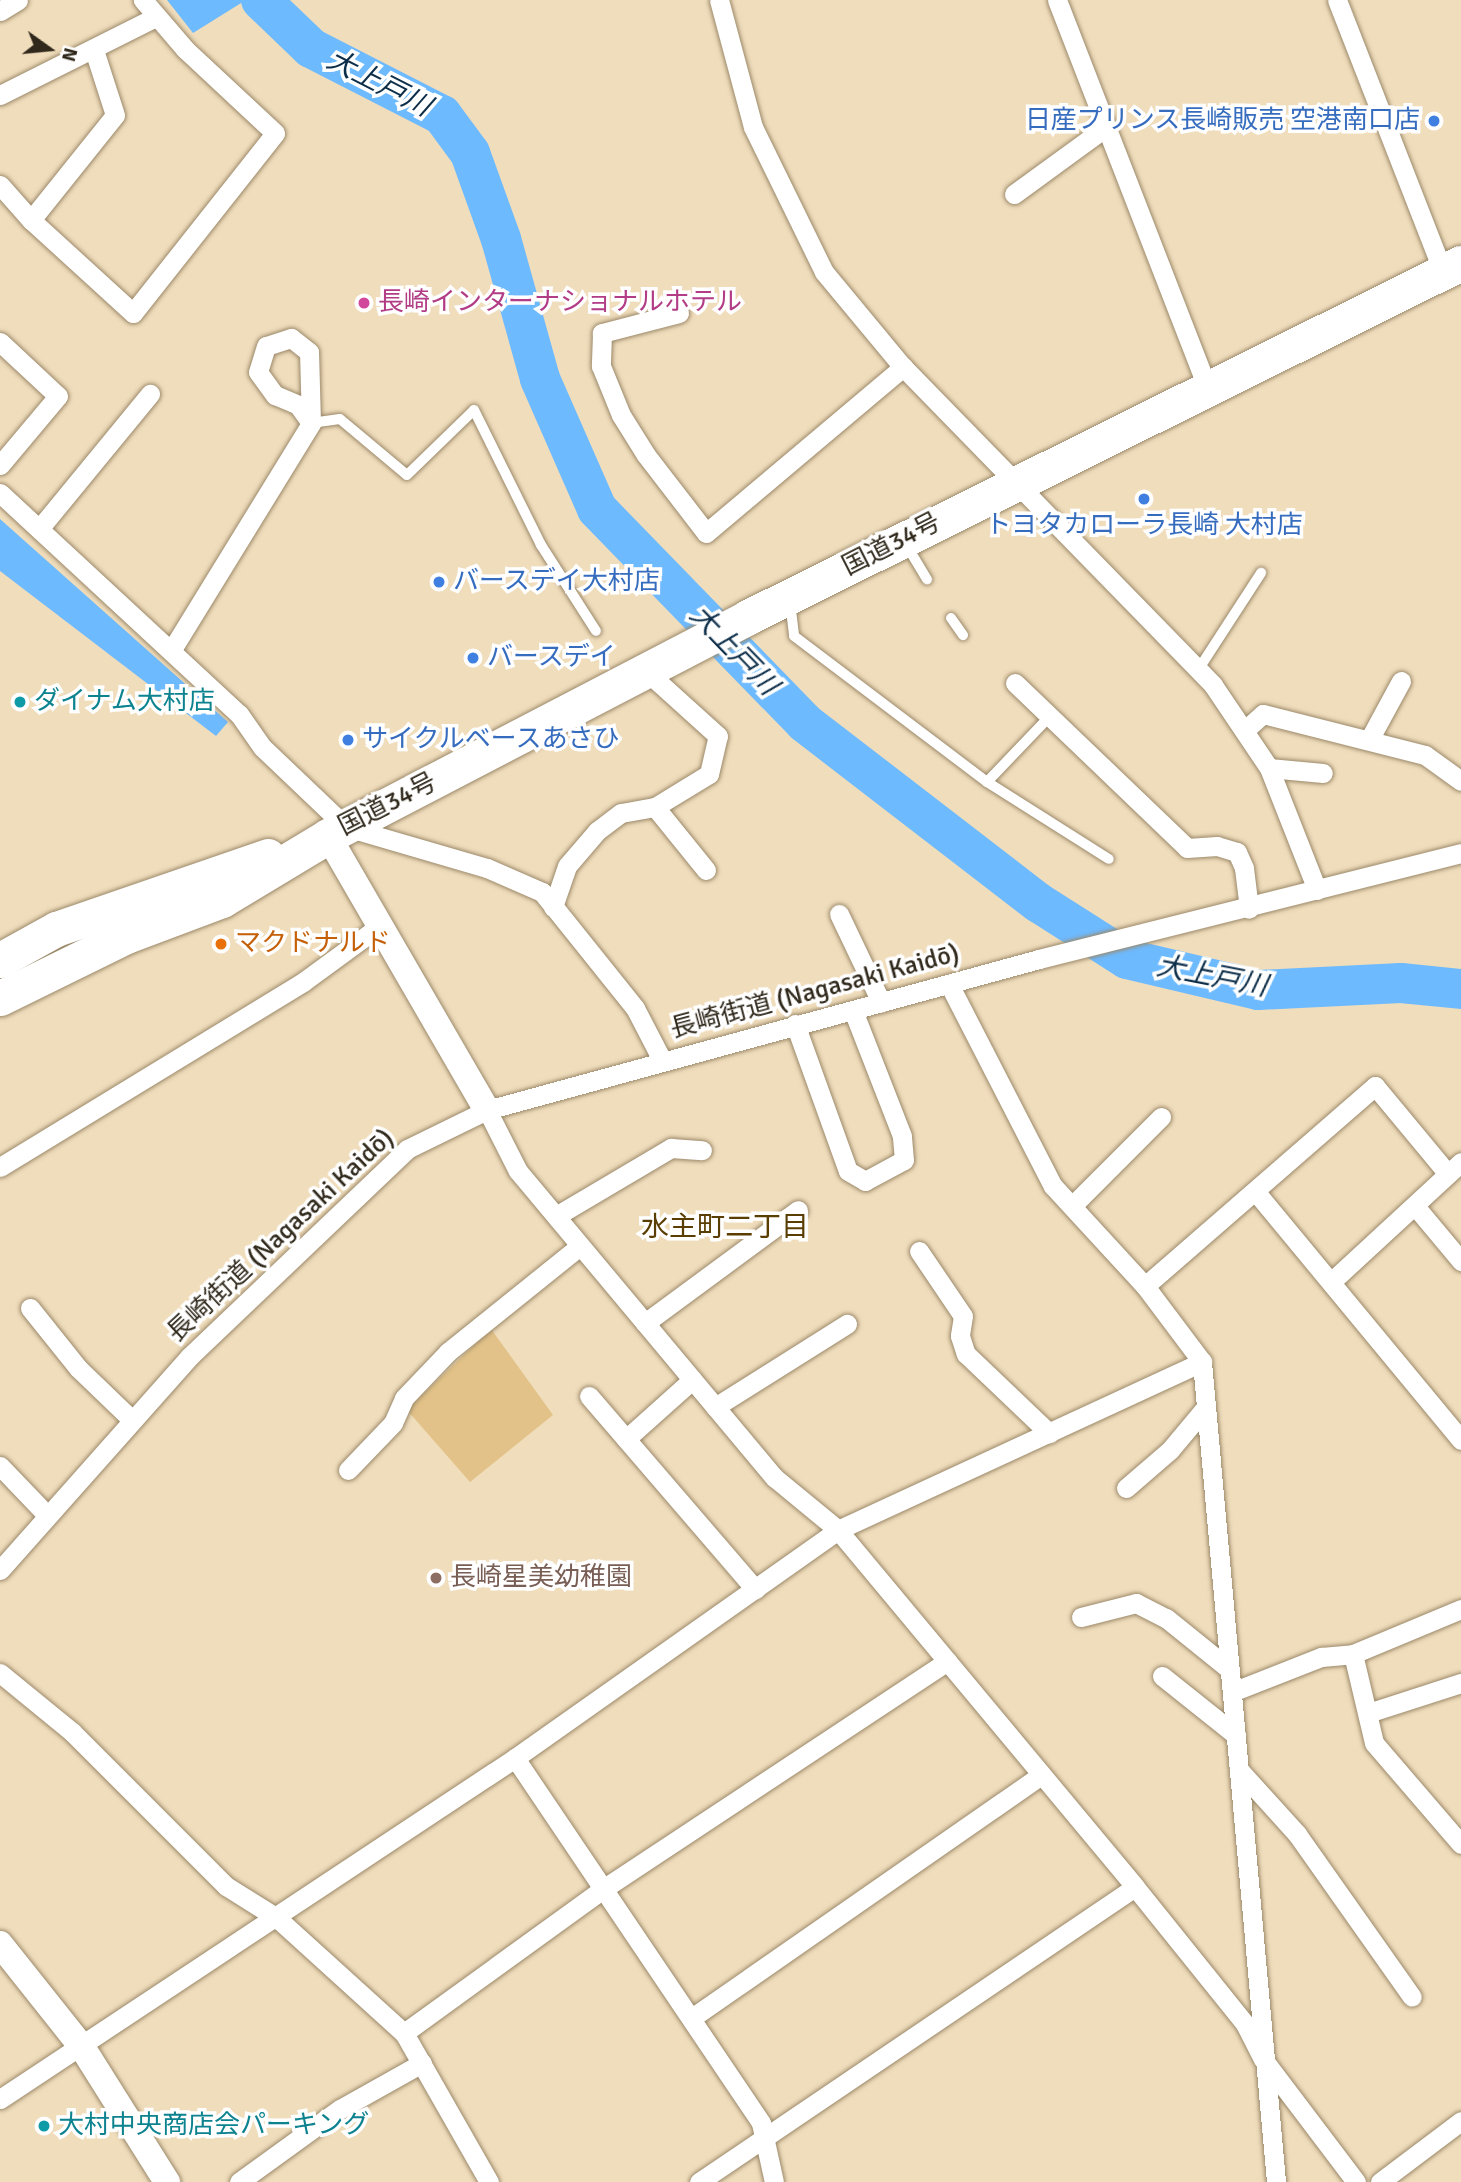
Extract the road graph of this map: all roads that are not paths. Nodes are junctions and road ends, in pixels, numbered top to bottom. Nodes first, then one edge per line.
1 (18, 0) edge
2 (143, 0) edge
3 (719, 0) edge
4 (1057, 0) edge
5 (1337, 0) edge
6 (0, 11) edge
7 (156, 17) junction
8 (94, 50) junction
9 (0, 95) edge
10 (1106, 127) junction
11 (0, 185) edge
12 (1014, 194) dead end
13 (32, 220) junction
14 (1455, 270) edge
15 (679, 313) dead end
16 (0, 342) edge
17 (903, 367) junction
18 (1207, 386) junction
19 (150, 394) dead end
20 (311, 423) joint
21 (0, 465) edge
22 (1014, 484) junction
23 (0, 494) edge
24 (38, 529) junction
25 (903, 540) junction
26 (1261, 573) dead end
27 (927, 579) dead end
28 (790, 597) junction
29 (951, 618) dead end
30 (596, 631) dead end
31 (962, 635) dead end
32 (171, 651) junction
33 (651, 669) junction
34 (1198, 670) junction
35 (1401, 681) dead end
36 (1015, 683) dead end
37 (1050, 716) junction
38 (1245, 730) junction
39 (1369, 740) junction
40 (1269, 768) junction
41 (1323, 773) dead end
42 (1461, 781) edge
43 (987, 782) junction
44 (655, 807) junction
45 (337, 832) junction
46 (1461, 853) edge
47 (1109, 859) dead end
48 (706, 870) dead end
49 (1317, 890) junction
50 (553, 907) junction
51 (1249, 908) junction
52 (839, 914) dead end
53 (381, 926) junction
54 (0, 960) edge
55 (950, 984) junction
56 (2, 994) edge
57 (881, 1002) junction
58 (853, 1010) junction
59 (794, 1024) junction
60 (662, 1060) junction
61 (486, 1110) junction
62 (1161, 1117) dead end
63 (702, 1150) dead end
64 (0, 1167) edge
65 (1454, 1168) edge
66 (1255, 1191) junction
67 (1072, 1206) junction
68 (1415, 1206) junction
69 (798, 1210) dead end
70 (556, 1216) junction
71 (580, 1246) junction
72 (919, 1251) dead end
73 (1461, 1261) edge
74 (1331, 1282) junction
75 (1145, 1286) junction
76 (30, 1308) dead end
77 (645, 1324) junction
78 (847, 1324) dead end
79 (1202, 1362) junction
80 (692, 1380) junction
81 (589, 1396) dead end
82 (715, 1407) junction
83 (1206, 1407) junction
84 (132, 1420) junction
85 (1049, 1433) junction
86 (626, 1439) junction
87 (1461, 1440) edge
88 (0, 1466) edge
89 (348, 1470) dead end
90 (1125, 1488) dead end
91 (47, 1515) junction
92 (838, 1531) junction
93 (0, 1570) edge
94 (755, 1589) junction
95 (1461, 1609) edge
96 (1081, 1618) dead end
97 (1353, 1654) junction
98 (947, 1661) junction
99 (1228, 1668) junction
100 (0, 1673) edge
101 (1162, 1676) dead end
102 (1461, 1683) edge
103 (1232, 1692) junction
104 (1368, 1713) junction
105 (1236, 1735) junction
106 (515, 1758) junction
107 (1239, 1770) junction
108 (1041, 1775) junction
109 (1461, 1844) edge
110 (1135, 1888) junction
111 (604, 1889) junction
112 (277, 1918) junction
113 (0, 1944) edge
114 (1412, 1997) dead end
115 (693, 2017) junction
116 (404, 2032) junction
117 (82, 2047) junction
118 (1263, 2059) junction
119 (422, 2063) junction
120 (0, 2099) edge
121 (1461, 2121) edge
122 (763, 2139) junction
123 (167, 2182) edge
124 (239, 2182) edge
125 (489, 2182) edge
126 (699, 2182) edge
127 (774, 2182) edge
128 (1276, 2182) edge
129 (1356, 2182) edge
130 (1380, 2182) edge

1 - 6 street
2 - 7 street
3 - 17 street
4 - 10 street
5 - 14 street
7 - 8 street
7 - 13 street
8 - 9 street
8 - 13 street
10 - 12 street
10 - 18 street
11 - 13 street
14 - 18 highway, 国道34号
15 - 17 street
16 - 21 street
17 - 22 street
18 - 22 highway, 国道34号
19 - 24 street
20 - 30 lane
20 - 32 street
22 - 25 highway, 国道34号
22 - 34 street
23 - 24 street
24 - 32 street
25 - 27 lane
25 - 28 highway, 国道34号
26 - 34 lane
28 - 33 highway, 国道34号
28 - 43 lane
29 - 31 lane
32 - 45 street
33 - 44 street
33 - 45 highway, 国道34号
34 - 38 street
35 - 39 street
36 - 37 street
37 - 43 lane
37 - 51 street
38 - 39 street
38 - 40 street
39 - 42 street
40 - 41 street
40 - 49 street
43 - 47 lane
44 - 48 street
44 - 50 street
45 - 50 street
45 - 53 street
45 - 54 highway, 国道34号
45 - 56 highway, 国道34号
46 - 49 street, 長崎街道 (Nagasaki Kaidō)
49 - 51 street, 長崎街道 (Nagasaki Kaidō)
50 - 60 street
51 - 55 street, 長崎街道 (Nagasaki Kaidō)
52 - 57 street
53 - 61 street
53 - 64 street
55 - 57 street, 長崎街道 (Nagasaki Kaidō)
55 - 67 street
57 - 58 street, 長崎街道 (Nagasaki Kaidō)
58 - 59 street, 長崎街道 (Nagasaki Kaidō)
58 - 59 street
59 - 60 street, 長崎街道 (Nagasaki Kaidō)
60 - 61 street, 長崎街道 (Nagasaki Kaidō)
61 - 70 street
61 - 84 street, 長崎街道 (Nagasaki Kaidō)
62 - 67 street
63 - 70 street
65 - 66 street
65 - 68 street
66 - 74 street
66 - 75 street
67 - 75 street
68 - 73 street
68 - 74 street
69 - 77 street
70 - 71 street
71 - 77 street
71 - 89 street
72 - 85 street
74 - 87 street
75 - 79 street
76 - 84 street
77 - 80 street
78 - 82 street
79 - 83 street
79 - 85 street
80 - 82 street
80 - 86 street
81 - 86 street
82 - 92 street
83 - 90 street
83 - 99 street
84 - 91 street, 長崎街道 (Nagasaki Kaidō)
85 - 92 street
86 - 94 street
88 - 91 street
91 - 93 street, 長崎街道 (Nagasaki Kaidō)
92 - 94 street
92 - 98 street
94 - 106 street
95 - 97 street
96 - 99 street
97 - 103 street
97 - 104 street
98 - 108 street
98 - 111 street
99 - 103 street
100 - 112 street
101 - 105 street
102 - 104 street
103 - 105 street
104 - 109 street
105 - 107 street
106 - 111 street
106 - 112 street
107 - 114 street
107 - 118 street
108 - 110 street
108 - 115 street
110 - 118 street
110 - 122 street
111 - 115 street
111 - 116 street
112 - 116 street
112 - 117 street
113 - 117 street
115 - 122 street
116 - 119 street
117 - 120 street
117 - 123 street
118 - 128 street
118 - 129 street
119 - 124 street
119 - 125 street
121 - 130 street
122 - 126 street
122 - 127 street

